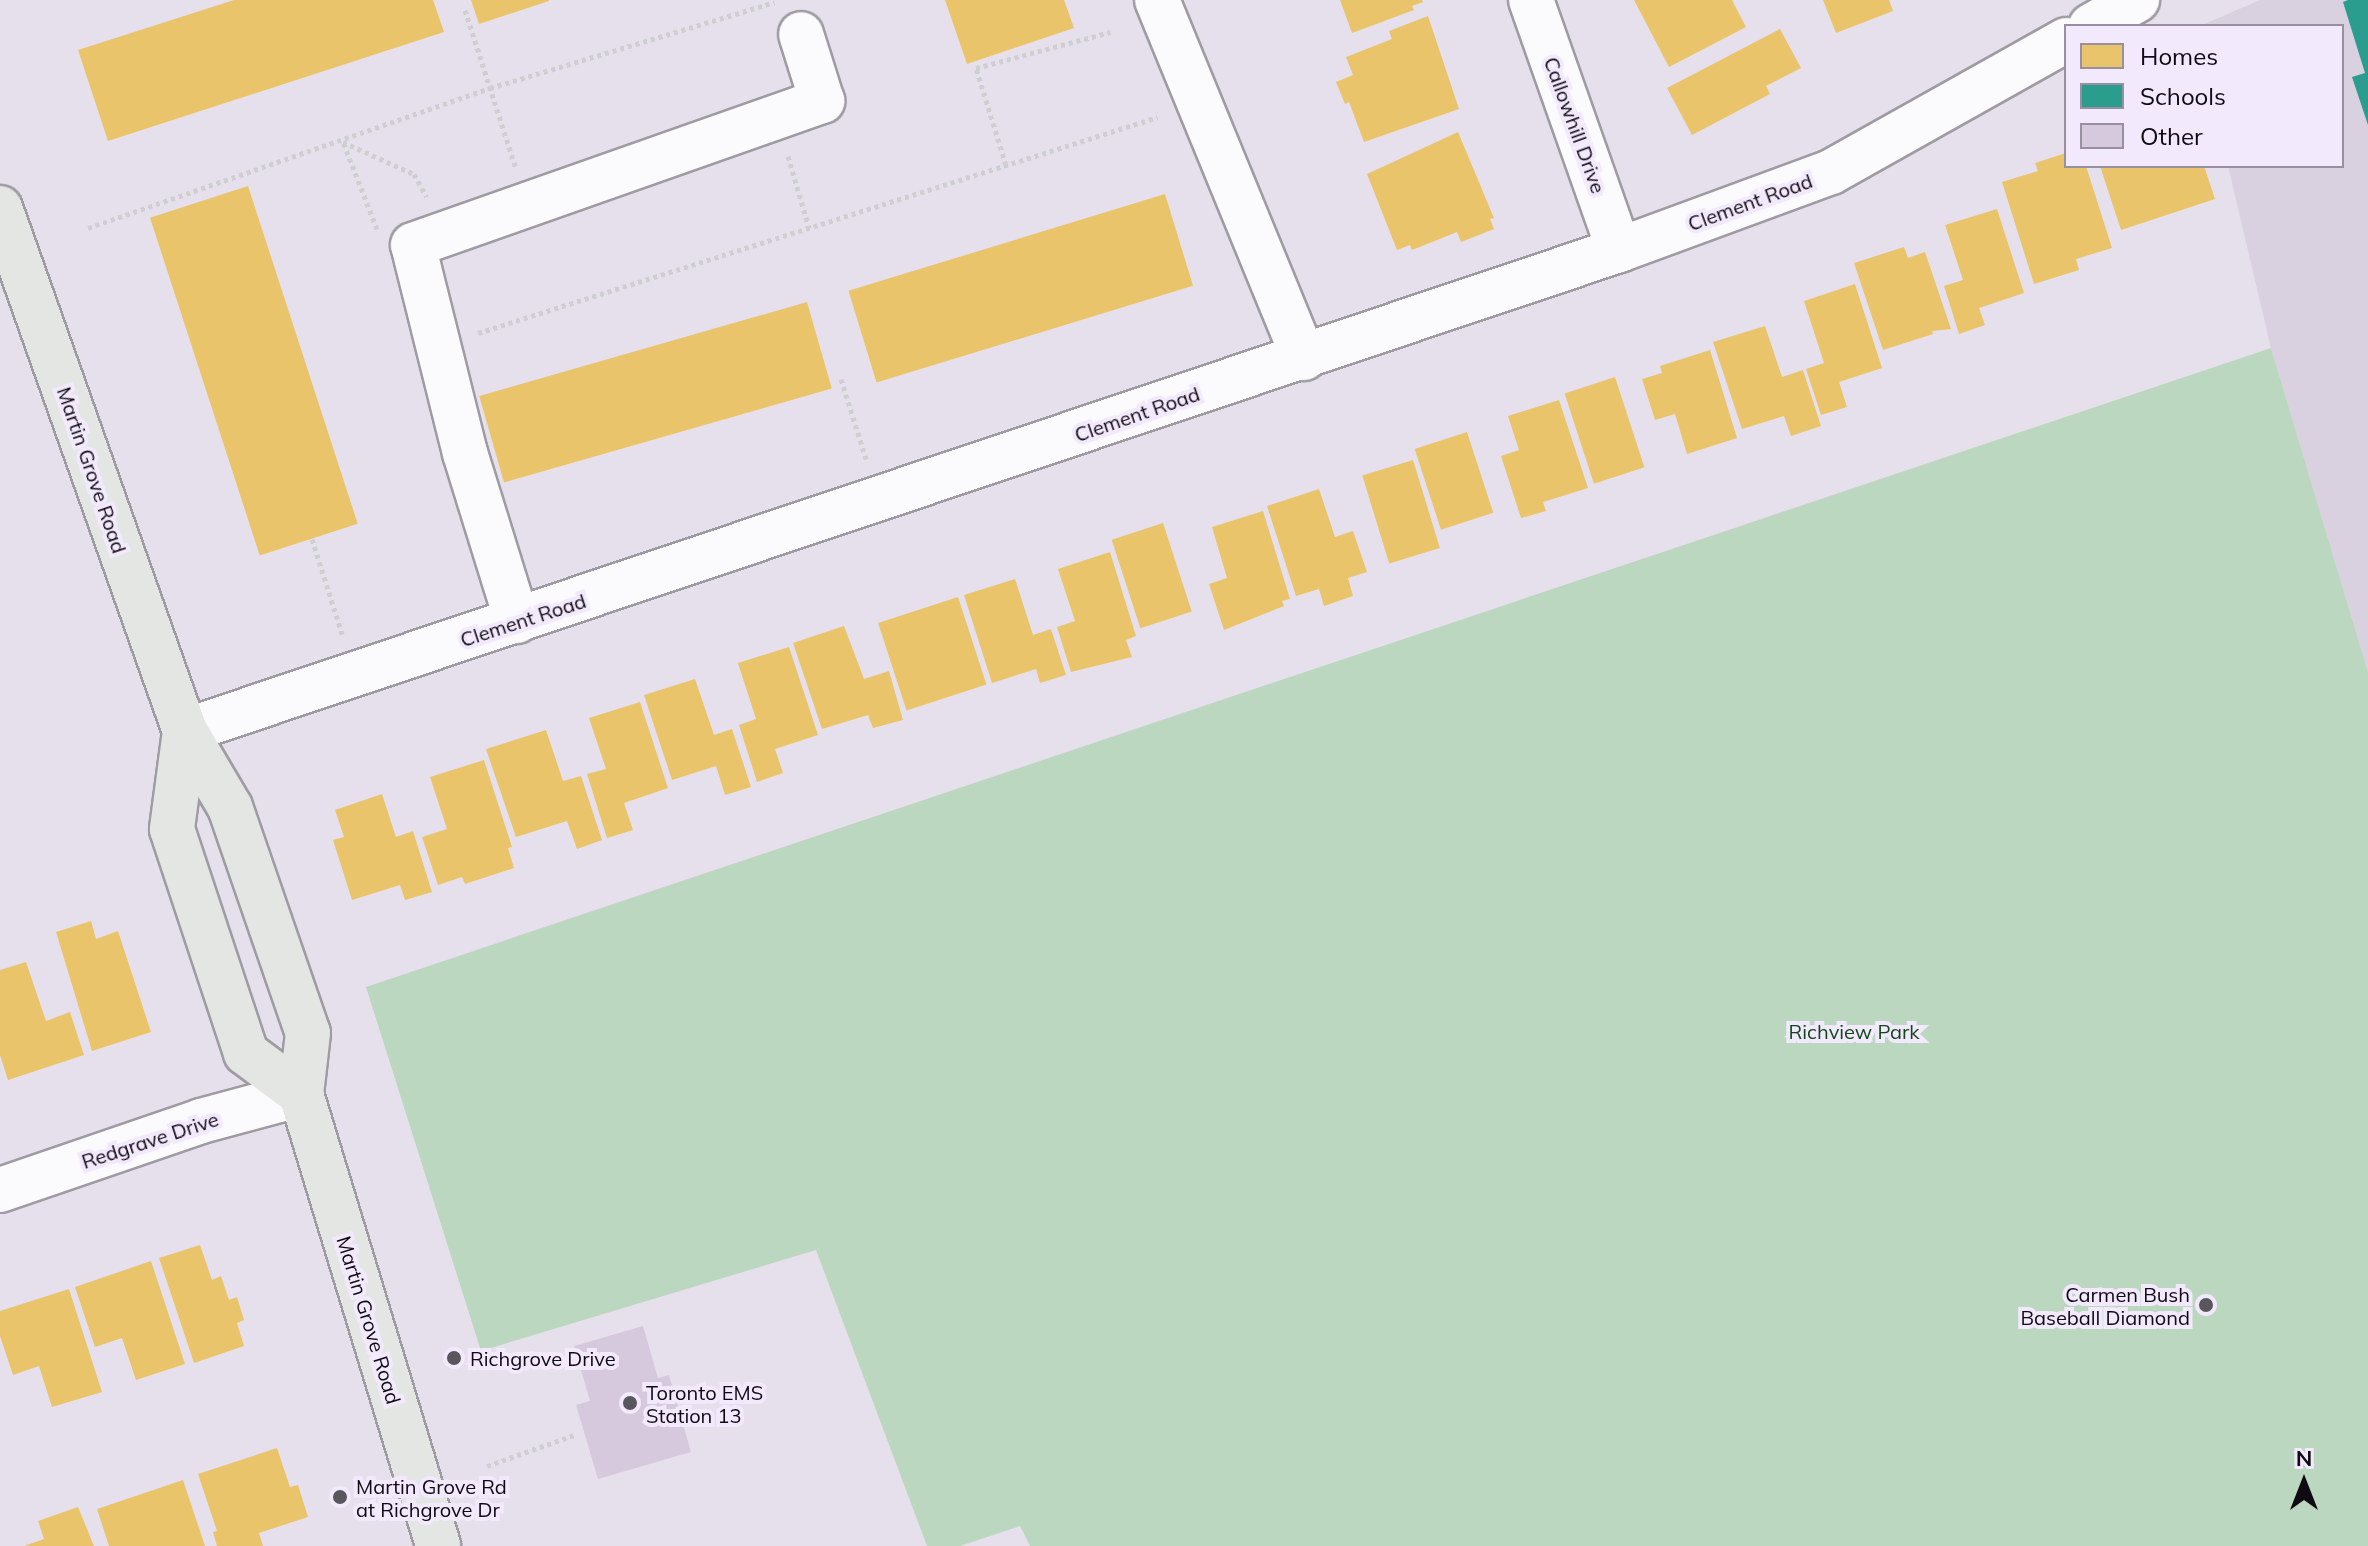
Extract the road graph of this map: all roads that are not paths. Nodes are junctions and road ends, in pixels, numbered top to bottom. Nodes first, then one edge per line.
1 (1157, 0) edge
2 (1531, 0) edge
3 (2137, 0) edge
4 (790, 17) edge
5 (2095, 24) edge
6 (2064, 41) edge
7 (0, 208) edge
8 (1619, 250) junction
9 (1304, 358) junction
10 (517, 621) junction
11 (185, 731) junction
12 (301, 1094) junction
13 (0, 1190) edge
14 (438, 1546) edge

1 - 9 street
2 - 8 street, Callowhill Drive
3 - 5 street
4 - 10 street
6 - 8 street, Clement Road
7 - 11 main road, Martin Grove Road
8 - 9 street, Clement Road
9 - 10 street, Clement Road
10 - 11 street, Clement Road
11 - 12 main road, Martin Grove Road
11 - 12 main road, Martin Grove Road
12 - 13 street, Redgrave Drive
12 - 14 main road, Martin Grove Road

